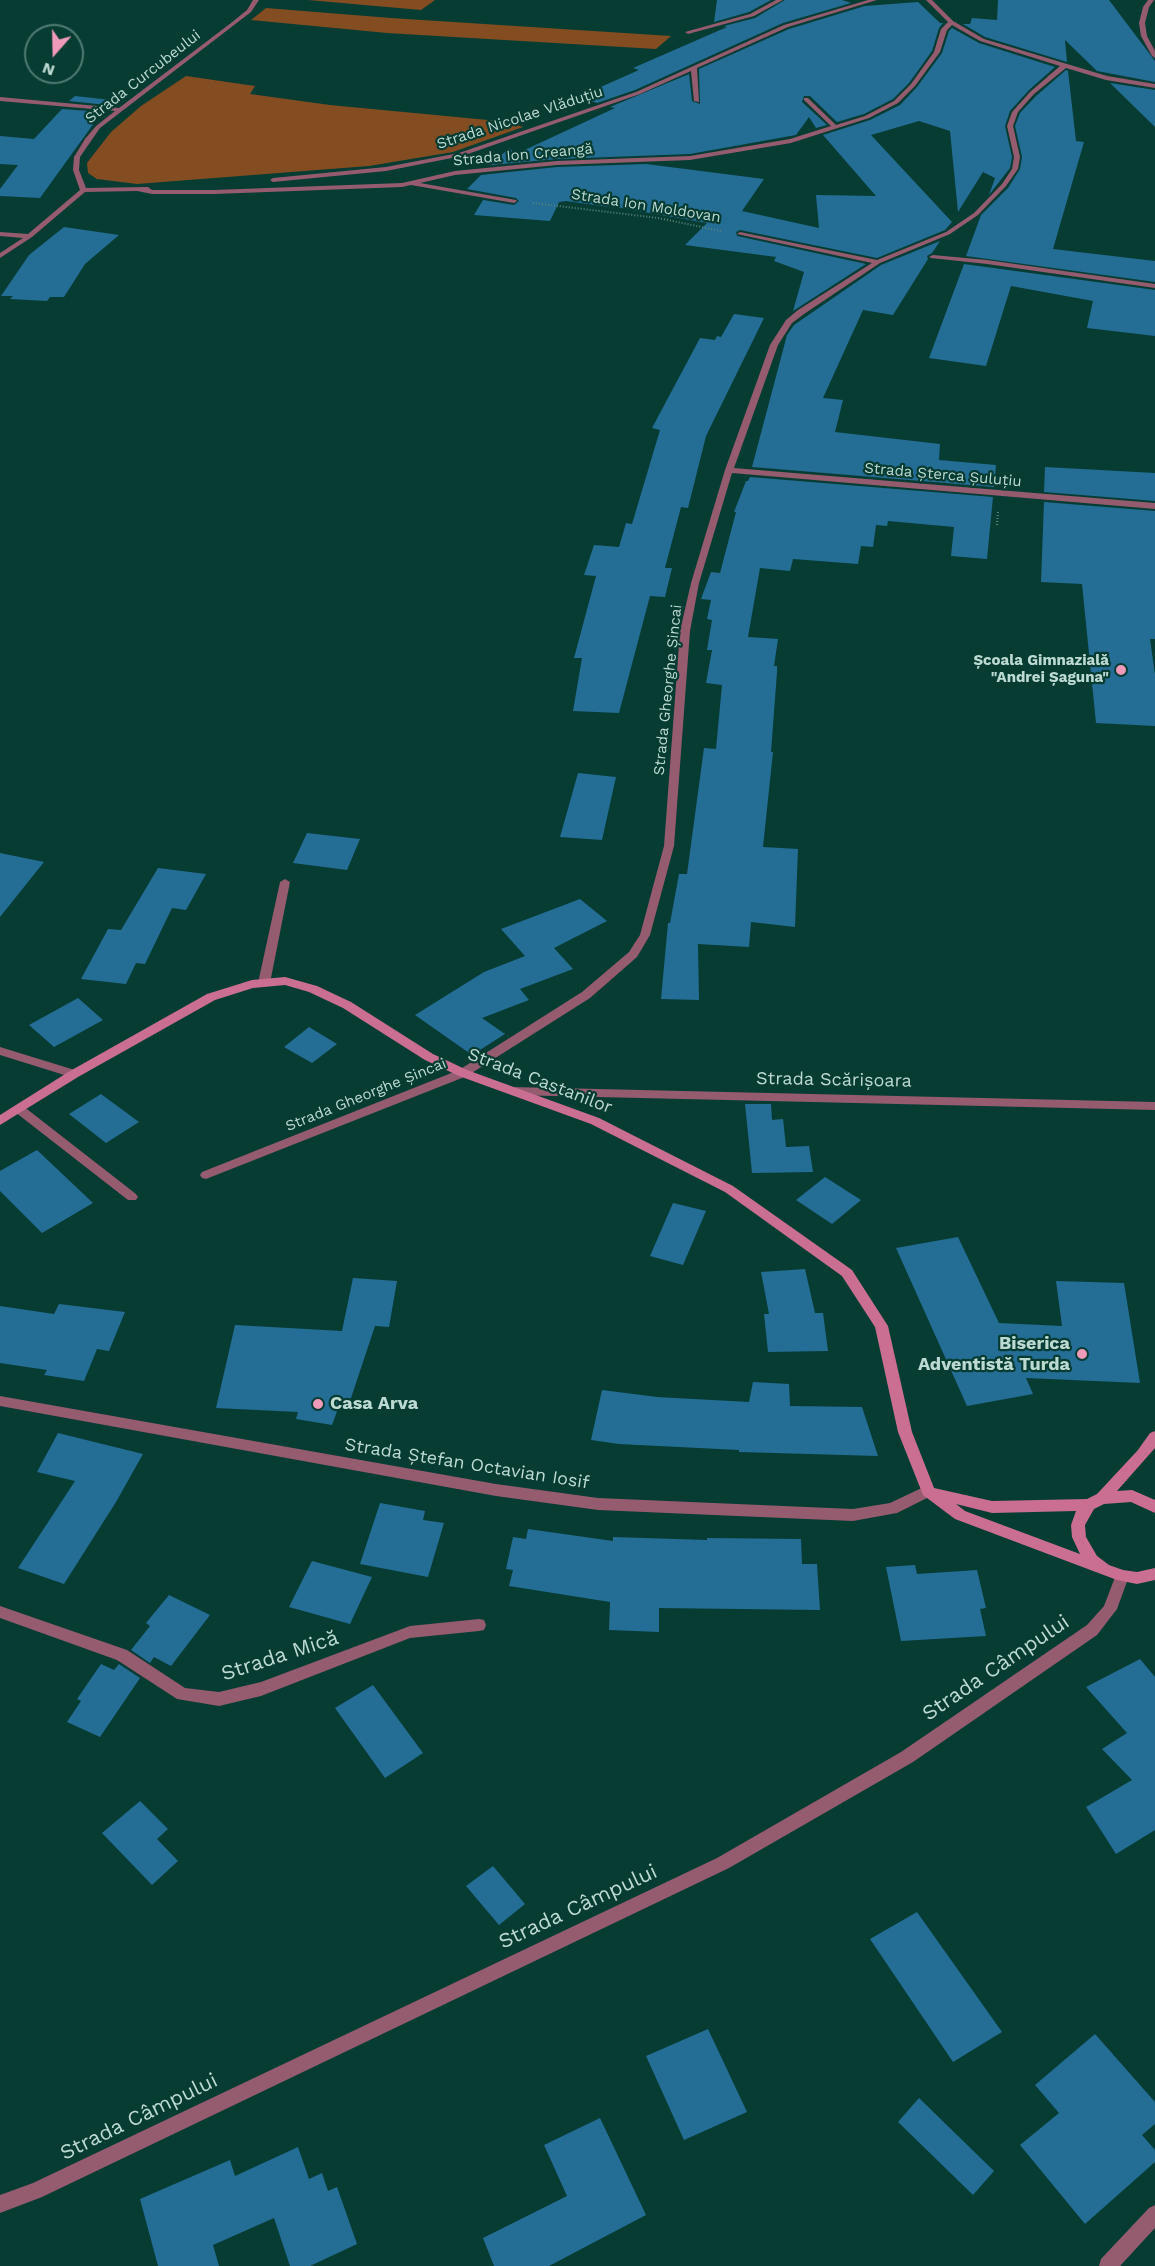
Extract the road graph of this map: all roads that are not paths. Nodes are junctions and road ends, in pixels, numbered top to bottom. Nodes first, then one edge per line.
1 (256, 0) edge
2 (780, 0) edge
3 (874, 0) edge
4 (929, 0) edge
5 (1151, 0) edge
6 (951, 22) junction
7 (688, 32) dead end
8 (1155, 56) edge
9 (1064, 66) junction
10 (694, 67) junction
11 (1155, 86) edge
12 (0, 99) edge
13 (806, 99) dead end
14 (697, 101) dead end
15 (121, 110) junction
16 (835, 128) junction
17 (261, 181) dead end
18 (239, 183) dead end
19 (410, 184) junction
20 (83, 190) junction
21 (140, 190) junction
22 (514, 201) road end
23 (0, 234) edge
24 (740, 234) road end
25 (30, 236) junction
26 (0, 256) edge
27 (933, 258) dead end
28 (878, 262) junction
29 (1155, 286) edge
30 (729, 470) junction
31 (1155, 506) edge
32 (285, 882) dead end
33 (264, 983) junction
34 (0, 1051) edge
35 (463, 1073) junction
36 (74, 1074) junction
37 (512, 1090) junction
38 (1155, 1106) edge
39 (19, 1109) junction
40 (0, 1120) edge
41 (206, 1174) dead end
42 (132, 1197) dead end
43 (0, 1401) edge
44 (1155, 1437) edge
45 (928, 1491) junction
46 (1096, 1501) junction
47 (1155, 1507) edge
48 (1104, 1569) junction
49 (1122, 1576) junction
50 (1154, 1576) edge
51 (0, 1612) edge
52 (479, 1625) dead end
53 (0, 2204) edge
54 (1155, 2214) edge
55 (1108, 2266) edge

1 - 15 street, Strada Curcubeului
2 - 7 street
3 - 10 street, Strada Nicolae Vlăduțiu
4 - 6 street
5 - 8 street
6 - 9 street
6 - 16 street, Strada Ion Creangă
9 - 11 street
9 - 28 street, Strada Gheorghe Șincai
10 - 14 street
10 - 17 street, Strada Nicolae Vlăduțiu
12 - 15 street
13 - 16 street
15 - 20 street, Strada Curcubeului
16 - 19 street, Strada Ion Creangă
18 - 21 street
19 - 21 street, Strada Ion Creangă
19 - 22 street
20 - 21 street
20 - 25 street
23 - 25 street
24 - 28 street, Strada Ion Moldovan
25 - 26 street
27 - 29 street
28 - 30 street, Strada Gheorghe Șincai
30 - 31 street, Strada Șterca Șuluțiu
30 - 35 street, Strada Gheorghe Șincai
32 - 33 street
33 - 35 street, Strada Castanilor
33 - 36 street, Strada Castanilor
34 - 36 street
35 - 37 street, Strada Castanilor
35 - 41 street, Strada Gheorghe Șincai
36 - 39 street, Strada Castanilor
37 - 38 street, Strada Scărișoara
37 - 45 street, Strada Castanilor
39 - 40 street, Strada Castanilor
39 - 42 street
43 - 45 street, Strada Ștefan Octavian Iosif
44 - 46 street
45 - 46 street
45 - 48 street
46 - 47 street
46 - 48 street
48 - 49 street
49 - 50 street
49 - 53 street, Strada Câmpului
51 - 52 street, Strada Mică
54 - 55 street

